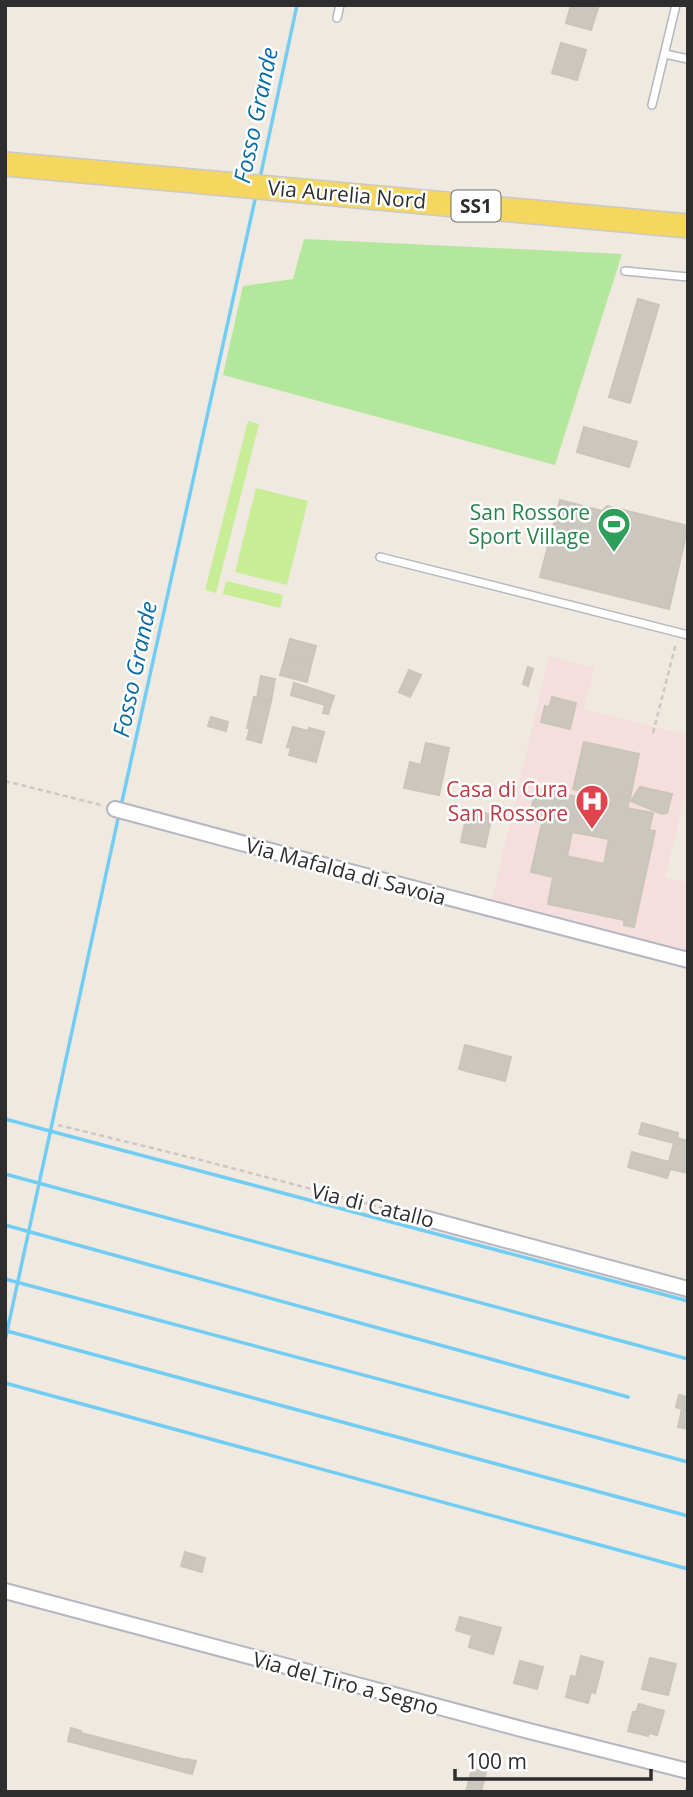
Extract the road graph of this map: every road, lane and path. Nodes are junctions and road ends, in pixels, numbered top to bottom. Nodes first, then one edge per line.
1 (340, 5) edge
2 (676, 5) edge
3 (337, 18) dead end
4 (665, 54) junction
5 (688, 59) edge
6 (652, 105) dead end
7 (5, 164) edge
8 (688, 226) edge
9 (625, 271) dead end
10 (688, 277) edge
11 (380, 557) dead end
12 (679, 633) junction
13 (688, 635) edge
14 (653, 733) dead end
15 (5, 781) edge
16 (120, 810) joint
17 (688, 960) edge
18 (58, 1125) dead end
19 (424, 1218) joint
20 (688, 1289) edge
21 (5, 1591) edge
22 (688, 1771) edge
23 (688, 1783) edge
24 (686, 1792) edge

1 - 3 lane
2 - 4 lane
4 - 5 lane
4 - 6 lane
7 - 8 main road, Via Aurelia Nord / SS1
9 - 10 lane
11 - 12 lane
12 - 13 lane
12 - 14 path
15 - 16 path
16 - 17 street, Via Mafalda di Savoia
18 - 19 path, Via di Catallo
19 - 20 street, Via di Catallo
21 - 22 street, Via del Tiro a Segno
23 - 24 path

